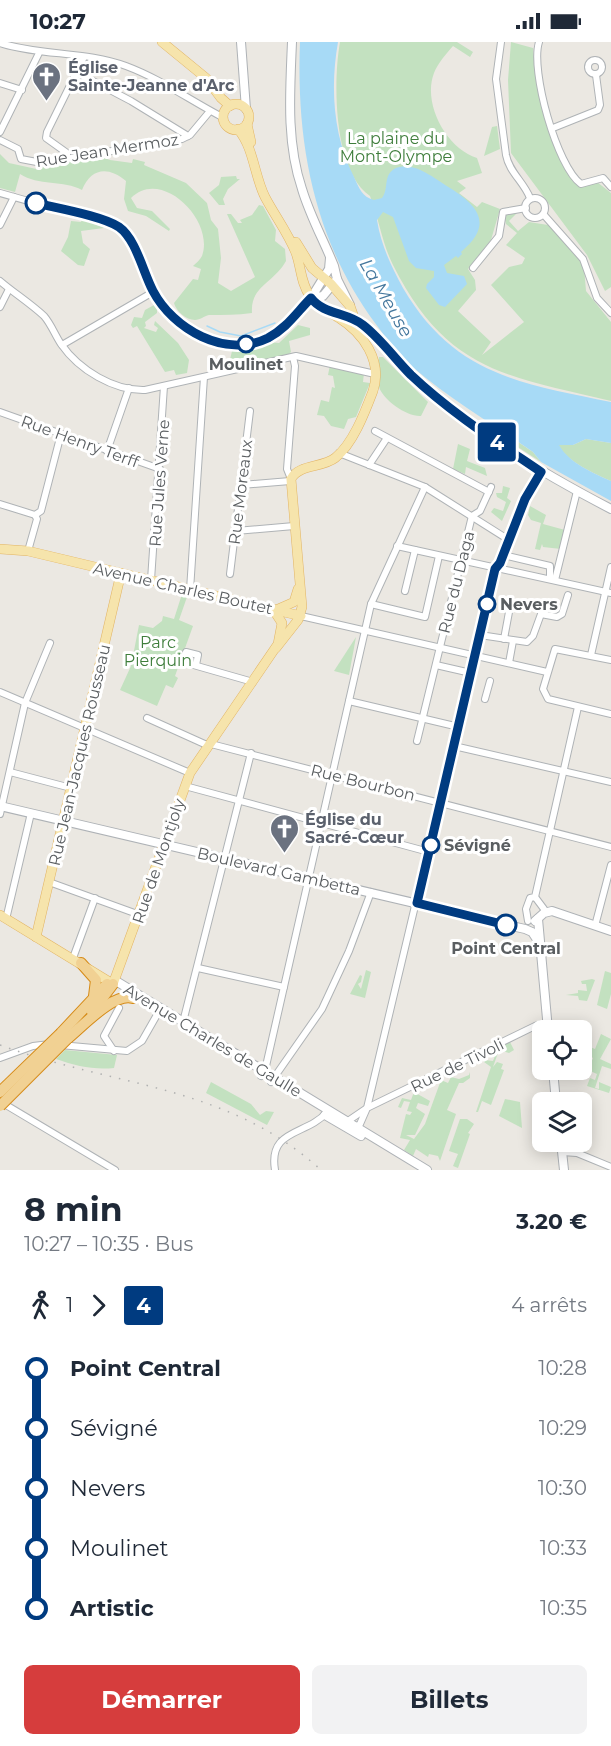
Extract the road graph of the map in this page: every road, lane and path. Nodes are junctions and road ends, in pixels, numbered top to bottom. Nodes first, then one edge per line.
1 (162, 42) edge
2 (241, 42) edge
3 (292, 42) edge
4 (501, 42) edge
5 (539, 42) edge
6 (0, 43) edge
7 (39, 53) junction
8 (84, 57) junction
9 (76, 72) junction
10 (596, 75) dead end
11 (0, 83) edge
12 (22, 90) junction
13 (233, 110) junction
14 (210, 111) junction
15 (242, 127) junction
16 (553, 128) junction
17 (0, 132) edge
18 (188, 136) junction
19 (0, 140) edge
20 (67, 158) junction
21 (611, 175) edge
22 (603, 178) junction
23 (611, 187) edge
24 (0, 193) edge
25 (14, 197) junction
26 (530, 198) junction
27 (525, 208) junction
28 (544, 215) junction
29 (0, 225) edge
30 (330, 258) junction
31 (473, 268) dead end
32 (324, 278) junction
33 (0, 280) edge
34 (335, 283) junction
35 (9, 289) junction
36 (153, 292) junction
37 (311, 298) junction
38 (350, 306) junction
39 (0, 307) edge
40 (325, 309) junction
41 (611, 313) edge
42 (354, 318) junction
43 (357, 332) junction
44 (62, 345) junction
45 (386, 347) junction
46 (293, 357) junction
47 (375, 374) junction
48 (204, 377) junction
49 (164, 386) junction
50 (129, 388) junction
51 (250, 411) dead end
52 (0, 412) edge
53 (375, 431) dead end
54 (61, 434) junction
55 (387, 438) junction
56 (107, 451) junction
57 (339, 453) junction
58 (369, 465) junction
59 (160, 469) junction
60 (541, 472) junction
61 (290, 480) junction
62 (242, 485) junction
63 (425, 487) junction
64 (577, 492) junction
65 (0, 504) edge
66 (611, 509) edge
67 (35, 515) junction
68 (472, 516) junction
69 (294, 526) junction
70 (236, 531) junction
71 (509, 540) junction
72 (397, 546) junction
73 (0, 549) edge
74 (415, 550) junction
75 (28, 551) junction
76 (503, 555) junction
77 (439, 556) junction
78 (461, 561) junction
79 (611, 567) edge
80 (495, 569) junction
81 (298, 570) junction
82 (121, 573) junction
83 (230, 574) dead end
84 (553, 579) junction
85 (152, 580) junction
86 (190, 590) junction
87 (405, 591) dead end
88 (608, 592) edge
89 (567, 595) dead end
90 (371, 604) junction
91 (274, 610) junction
92 (509, 612) dead end
93 (301, 616) junction
94 (365, 630) junction
95 (480, 635) junction
96 (504, 639) junction
97 (513, 640) junction
98 (50, 644) dead end
99 (440, 647) junction
100 (276, 648) junction
101 (475, 655) junction
102 (591, 655) junction
103 (611, 660) edge
104 (509, 663) junction
105 (436, 665) junction
106 (196, 666) dead end
107 (547, 672) junction
108 (471, 673) junction
109 (489, 681) dead end
110 (253, 682) junction
111 (0, 693) edge
112 (485, 699) dead end
113 (349, 701) junction
114 (25, 703) junction
115 (578, 707) junction
116 (611, 714) edge
117 (147, 718) dead end
118 (422, 718) junction
119 (459, 727) junction
120 (84, 729) junction
121 (417, 741) dead end
122 (210, 745) junction
123 (454, 746) junction
124 (251, 753) junction
125 (564, 771) junction
126 (10, 772) junction
127 (190, 773) junction
128 (333, 774) junction
129 (611, 782) edge
130 (185, 786) junction
131 (71, 788) junction
132 (239, 801) junction
133 (442, 802) junction
134 (1, 809) edge
135 (31, 813) junction
136 (64, 821) junction
137 (321, 823) junction
138 (549, 832) junction
139 (165, 844) junction
140 (611, 847) edge
141 (429, 852) junction
142 (225, 859) junction
143 (611, 865) edge
144 (310, 879) junction
145 (49, 882) junction
146 (370, 892) junction
147 (95, 898) junction
148 (537, 899) junction
149 (417, 903) junction
150 (2, 913) edge
151 (540, 913) junction
152 (140, 915) junction
153 (525, 924) junction
154 (595, 926) junction
155 (611, 931) edge
156 (36, 934) junction
157 (538, 941) junction
158 (76, 958) junction
159 (198, 968) junction
160 (113, 982) junction
161 (284, 987) junction
162 (133, 998) junction
163 (93, 999) junction
164 (119, 1008) dead end
165 (158, 1013) junction
166 (545, 1020) edge
167 (183, 1022) junction
168 (532, 1032) edge
169 (64, 1036) junction
170 (114, 1051) junction
171 (0, 1058) edge
172 (263, 1074) junction
173 (273, 1080) junction
174 (0, 1092) edge
175 (0, 1103) edge
176 (367, 1108) junction
177 (326, 1113) junction
178 (345, 1123) junction
179 (354, 1129) junction
180 (567, 1152) joint
181 (611, 1167) edge
182 (115, 1170) edge
183 (275, 1170) edge
184 (417, 1170) edge
185 (427, 1170) edge
186 (564, 1170) edge

1 - 13 main road
2 - 13 street
3 - 30 street
4 - 26 street
5 - 16 street
6 - 7 street
7 - 8 street
7 - 12 street
8 - 9 street
8 - 14 street
9 - 18 street, Rue Jean Mermoz
9 - 20 street
10 - 16 street
11 - 12 street
12 - 17 street
13 - 14 street
13 - 15 main road
13 - 15 main road
14 - 18 street, Rue Jean Mermoz
15 - 32 main road
15 - 37 main road
16 - 22 street
18 - 20 street, Rue Jean Mermoz
19 - 20 street, Rue Jean Mermoz
21 - 22 street
22 - 23 street
24 - 25 street
25 - 29 street
25 - 36 street
26 - 27 street
26 - 28 street
27 - 28 street
27 - 31 street
28 - 41 street
30 - 32 street
30 - 34 street
32 - 34 main road
32 - 37 street
33 - 35 street
34 - 37 street
34 - 38 main road
35 - 39 street
35 - 44 street
36 - 37 street
36 - 44 street
37 - 40 main road
38 - 42 main road
38 - 45 street
40 - 42 street
40 - 43 main road
42 - 43 main road
42 - 45 street
43 - 47 main road
44 - 50 street
45 - 60 street
46 - 47 street
46 - 48 street
46 - 61 street
47 - 57 main road
48 - 49 street
48 - 86 street
49 - 50 street
49 - 59 street, Rue Jules Verne
50 - 56 street
51 - 62 street, Rue Moreaux
52 - 54 street, Rue Henry Terff
53 - 55 street
54 - 56 street, Rue Henry Terff
54 - 67 street
55 - 58 street
55 - 68 street, Rue du Daga
56 - 59 street, Rue Henry Terff
57 - 58 street
57 - 61 main road
58 - 63 street
59 - 85 street, Rue Jules Verne
60 - 64 street
60 - 71 street
61 - 62 street
61 - 69 main road
62 - 70 street, Rue Moreaux
63 - 68 street
63 - 72 street
64 - 66 street
64 - 84 street
65 - 67 street
67 - 75 street
68 - 71 street
68 - 78 street, Rue du Daga
69 - 70 street
69 - 81 main road
70 - 83 street, Rue Moreaux
71 - 76 street
72 - 74 street
72 - 90 street
73 - 75 main road, Avenue Charles Boutet
74 - 77 street
74 - 87 street
75 - 82 main road, Avenue Charles Boutet
76 - 80 street
76 - 84 street
77 - 78 street
77 - 90 street
78 - 80 street
78 - 99 street, Rue du Daga
79 - 88 street
80 - 84 street
80 - 95 street
81 - 91 main road
81 - 93 main road
82 - 85 main road, Avenue Charles Boutet
82 - 120 main road, Rue Jean-Jacques Rousseau
84 - 88 street
85 - 86 main road, Avenue Charles Boutet
86 - 91 main road, Avenue Charles Boutet
88 - 102 street
89 - 97 street
90 - 94 street
91 - 93 main road, Avenue Charles Boutet
91 - 100 main road
92 - 96 street
93 - 94 street, Avenue Charles Boutet
93 - 100 main road, Rue de Montjoly
94 - 99 street, Avenue Charles Boutet
94 - 113 street
95 - 96 street
95 - 101 street
96 - 97 street
97 - 104 street
98 - 114 street
99 - 101 street, Avenue Charles Boutet
99 - 105 street, Rue du Daga
100 - 110 main road, Rue de Montjoly
101 - 104 street, Avenue Charles Boutet
101 - 108 street
102 - 103 street
102 - 107 street
104 - 107 street, Avenue Charles Boutet
105 - 108 street
105 - 118 street, Rue du Daga
106 - 110 street
107 - 115 street
108 - 119 street
109 - 112 street
110 - 122 main road, Rue de Montjoly
111 - 114 street
113 - 118 street
113 - 128 street
114 - 120 street
114 - 126 street
115 - 116 street
115 - 125 street
117 - 122 street
118 - 119 street
118 - 121 street, Rue du Daga
119 - 123 street
120 - 127 street
120 - 131 main road, Rue Jean-Jacques Rousseau
122 - 124 street, Rue Bourbon
122 - 127 main road, Rue de Montjoly
123 - 125 street
123 - 133 street
124 - 128 street, Rue Bourbon
124 - 132 street
125 - 129 street
125 - 138 street
126 - 131 street
126 - 134 street
127 - 130 main road, Rue de Montjoly
128 - 133 street, Rue Bourbon
128 - 137 street
130 - 132 street
130 - 139 main road, Rue de Montjoly
131 - 136 main road, Rue Jean-Jacques Rousseau
132 - 137 street
132 - 142 street
133 - 138 street, Rue Bourbon
133 - 141 street
134 - 135 street, Boulevard Gambetta
135 - 136 street, Boulevard Gambetta
135 - 150 street
136 - 139 street, Boulevard Gambetta
136 - 145 main road, Rue Jean-Jacques Rousseau
137 - 141 street
137 - 144 street
138 - 140 street, Rue Bourbon
138 - 148 street
139 - 142 street, Boulevard Gambetta
139 - 152 main road, Rue de Montjoly
141 - 149 street
142 - 144 street, Boulevard Gambetta
142 - 159 street
143 - 154 street
144 - 146 street, Boulevard Gambetta
144 - 161 street
145 - 147 street
145 - 156 main road, Rue Jean-Jacques Rousseau
146 - 149 street, Boulevard Gambetta
146 - 173 street
147 - 152 street
147 - 158 street
148 - 151 street
148 - 153 street
149 - 153 street, Boulevard Gambetta
149 - 176 street
150 - 156 main road, Avenue Charles de Gaulle
151 - 153 street
151 - 154 street
151 - 157 street
152 - 160 main road, Rue de Montjoly
153 - 157 street, Boulevard Gambetta
154 - 155 street
156 - 158 main road, Avenue Charles de Gaulle
157 - 166 street
158 - 160 main road, Avenue Charles de Gaulle
158 - 163 highway
159 - 161 street
159 - 167 street
160 - 162 street, Avenue Charles de Gaulle
160 - 163 highway
160 - 167 street, Avenue Charles de Gaulle
160 - 169 highway
161 - 172 street
162 - 165 street, Avenue Charles de Gaulle
162 - 169 highway
163 - 169 highway
164 - 170 street
165 - 170 street
165 - 172 street, Avenue Charles de Gaulle
167 - 172 street, Avenue Charles de Gaulle
168 - 176 street, Rue de Tivoli
169 - 174 highway, bridge
169 - 175 highway, bridge
170 - 171 street
172 - 173 street, Avenue Charles de Gaulle
173 - 177 street, Avenue Charles de Gaulle
175 - 182 street
176 - 178 street, Rue de Tivoli
176 - 179 street
177 - 178 street, Avenue Charles de Gaulle
177 - 183 street
178 - 179 street, Avenue Charles de Gaulle
179 - 184 street, Avenue Charles de Gaulle
179 - 185 street, Avenue Charles de Gaulle
180 - 181 street
180 - 186 street

